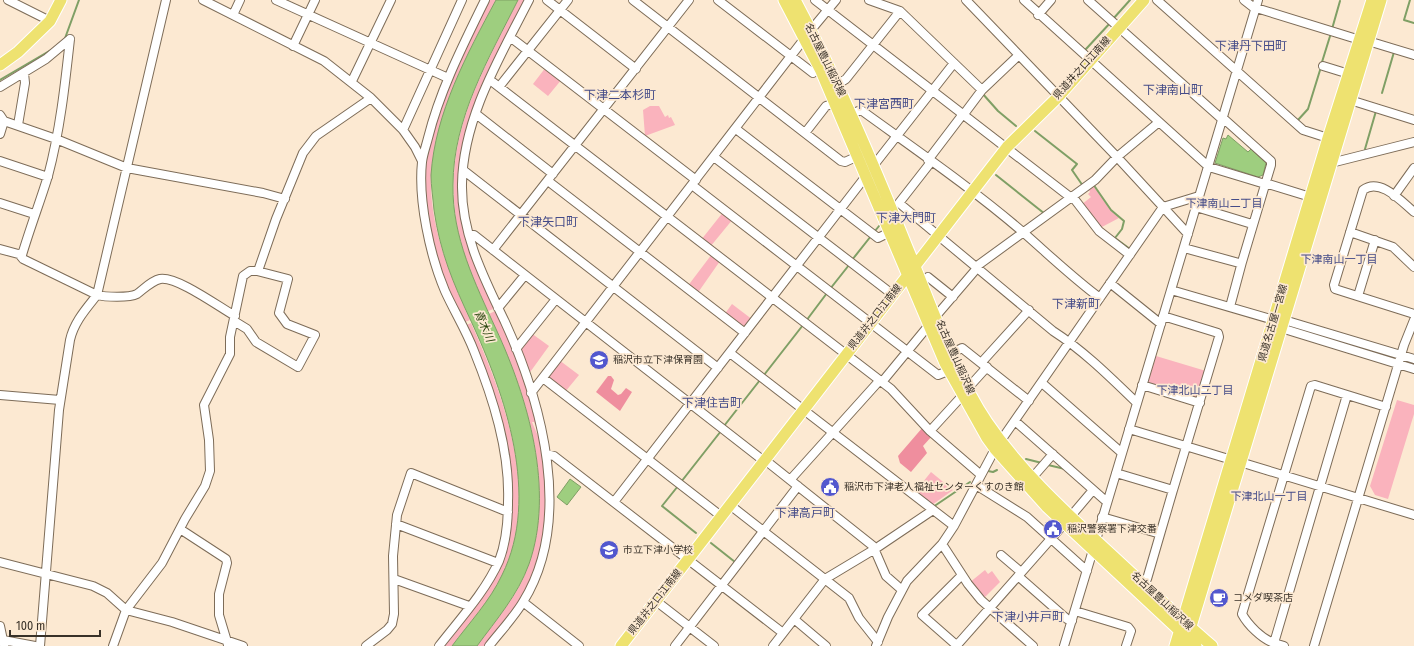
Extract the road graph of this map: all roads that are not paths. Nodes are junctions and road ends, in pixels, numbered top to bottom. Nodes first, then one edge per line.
1 (8, 0) edge
2 (61, 0) edge
3 (166, 0) edge
4 (203, 0) edge
5 (240, 0) edge
6 (276, 0) edge
7 (315, 0) edge
8 (391, 0) edge
9 (462, 0) edge
10 (529, 0) edge
11 (547, 0) edge
12 (568, 0) edge
13 (633, 0) edge
14 (689, 0) edge
15 (718, 0) edge
16 (784, 0) edge
17 (795, 0) edge
18 (815, 0) edge
19 (836, 0) edge
20 (869, 0) edge
21 (966, 0) edge
22 (1024, 0) edge
23 (1051, 0) edge
24 (1088, 0) edge
25 (1144, 0) edge
26 (1157, 0) edge
27 (1244, 0) edge
28 (1258, 0) edge
29 (1372, 0) edge
30 (1380, 0) edge
31 (483, 1) edge
32 (1256, 8) junction
33 (560, 10) junction
34 (828, 10) junction
35 (900, 11) junction
36 (233, 15) junction
37 (308, 15) junction
38 (1038, 15) junction
39 (50, 21) junction
40 (668, 27) junction
41 (1119, 28) junction
42 (808, 35) junction
43 (509, 40) junction
44 (1364, 40) junction
45 (370, 43) junction
46 (873, 45) junction
47 (293, 46) junction
48 (528, 51) junction
49 (1019, 55) junction
50 (1414, 55) edge
51 (792, 56) junction
52 (1090, 60) junction
53 (954, 63) junction
54 (0, 65) edge
55 (1323, 66) dead end
56 (636, 69) junction
57 (430, 70) junction
58 (1237, 71) junction
59 (24, 73) junction
60 (813, 74) dead end
61 (1349, 74) junction
62 (448, 78) junction
63 (490, 80) junction
64 (352, 81) junction
65 (838, 84) junction
66 (0, 87) edge
67 (499, 87) junction
68 (982, 90) junction
69 (932, 91) junction
70 (1059, 96) junction
71 (371, 98) junction
72 (760, 98) junction
73 (1350, 100) junction
74 (835, 103) junction
75 (604, 110) junction
76 (476, 114) junction
77 (851, 114) junction
78 (964, 114) junction
79 (2, 118) edge
80 (1224, 120) junction
81 (1414, 120) edge
82 (1159, 122) junction
83 (18, 125) junction
84 (736, 129) junction
85 (403, 130) junction
86 (805, 133) junction
87 (0, 134) edge
88 (897, 136) junction
89 (1328, 138) junction
90 (56, 139) junction
91 (1414, 142) edge
92 (575, 146) junction
93 (1007, 147) junction
94 (858, 156) junction
95 (714, 157) junction
96 (1117, 157) junction
97 (0, 161) edge
98 (422, 161) junction
99 (929, 161) junction
100 (1331, 163) junction
101 (874, 165) junction
102 (1209, 166) junction
103 (127, 168) junction
104 (1414, 168) edge
105 (463, 170) junction
106 (866, 176) junction
107 (48, 177) junction
108 (550, 178) junction
109 (694, 183) junction
110 (1265, 183) junction
111 (972, 192) junction
112 (1304, 195) dead end
113 (1200, 196) junction
114 (1394, 196) junction
115 (1071, 197) junction
116 (285, 199) junction
117 (0, 203) edge
118 (1163, 207) junction
119 (1196, 207) junction
120 (840, 209) junction
121 (1414, 212) edge
122 (34, 214) junction
123 (521, 215) junction
124 (667, 217) junction
125 (1252, 224) junction
126 (890, 232) junction
127 (1024, 232) junction
128 (1350, 232) junction
129 (1188, 234) junction
130 (469, 235) junction
131 (938, 235) junction
132 (819, 238) junction
133 (1375, 240) junction
134 (1184, 248) junction
135 (0, 249) edge
136 (494, 250) junction
137 (640, 252) junction
138 (19, 254) junction
139 (1130, 255) junction
140 (1242, 262) junction
141 (915, 265) junction
142 (797, 266) junction
143 (977, 266) junction
144 (1414, 267) edge
145 (258, 271) junction
146 (908, 274) junction
147 (524, 275) junction
148 (928, 277) dead end
149 (1110, 283) junction
150 (613, 287) junction
151 (1171, 290) junction
152 (892, 294) junction
153 (97, 295) junction
154 (953, 296) junction
155 (1358, 296) junction
156 (773, 297) junction
157 (1100, 298) junction
158 (556, 299) junction
159 (1231, 303) dead end
160 (498, 308) junction
161 (1028, 310) junction
162 (1414, 314) edge
163 (234, 318) junction
164 (1162, 320) junction
165 (1414, 320) edge
166 (932, 321) junction
167 (586, 322) junction
168 (870, 322) junction
169 (1280, 323) junction
170 (745, 333) junction
171 (1070, 342) junction
172 (516, 349) junction
173 (908, 351) junction
174 (730, 353) junction
175 (952, 353) junction
176 (846, 354) junction
177 (1402, 355) junction
178 (1414, 359) edge
179 (1399, 364) junction
180 (984, 365) junction
181 (718, 368) junction
182 (1414, 369) edge
183 (948, 371) junction
184 (543, 378) junction
185 (881, 381) junction
186 (1042, 382) junction
187 (1142, 385) junction
188 (965, 392) junction
189 (531, 393) junction
190 (0, 395) edge
191 (1347, 395) junction
192 (60, 400) junction
193 (1029, 400) junction
194 (1137, 403) junction
195 (1200, 403) junction
196 (690, 404) junction
197 (1386, 406) junction
198 (803, 411) junction
199 (1015, 421) junction
200 (1129, 429) junction
201 (930, 431) junction
202 (832, 433) junction
203 (998, 445) junction
204 (1187, 446) junction
205 (1122, 453) junction
206 (546, 454) junction
207 (1053, 454) junction
208 (648, 459) junction
209 (764, 460) junction
210 (1236, 461) junction
211 (1116, 473) junction
212 (981, 475) junction
213 (1284, 476) junction
214 (1032, 478) junction
215 (790, 480) junction
216 (976, 485) junction
217 (798, 486) junction
218 (1320, 486) junction
219 (1093, 490) junction
220 (1173, 490) junction
221 (1359, 498) junction
222 (614, 502) junction
223 (1107, 502) junction
224 (730, 505) junction
225 (933, 510) junction
226 (508, 512) junction
227 (1414, 515) edge
228 (721, 516) junction
229 (1102, 517) junction
230 (1067, 520) junction
231 (396, 524) junction
232 (954, 526) junction
233 (180, 529) junction
234 (764, 531) junction
235 (1161, 531) junction
236 (1051, 539) junction
237 (942, 544) junction
238 (1095, 545) junction
239 (875, 549) junction
240 (1001, 555) dead end
241 (688, 559) junction
242 (0, 562) edge
243 (498, 563) junction
244 (1087, 571) junction
245 (46, 574) junction
246 (1020, 574) junction
247 (962, 575) junction
248 (394, 579) junction
249 (825, 579) junction
250 (1147, 579) dead end
251 (722, 585) junction
252 (902, 590) junction
253 (656, 601) junction
254 (523, 602) junction
255 (469, 606) junction
256 (990, 608) junction
257 (126, 610) junction
258 (1075, 611) junction
259 (794, 619) junction
260 (1072, 621) junction
261 (0, 626) edge
262 (689, 627) junction
263 (1185, 632) edge
264 (783, 633) junction
265 (4, 643) edge
266 (1274, 643) junction
267 (228, 644) edge
268 (878, 644) edge
269 (959, 645) edge
270 (35, 646) edge
271 (40, 646) edge
272 (113, 646) edge
273 (244, 646) edge
274 (366, 646) edge
275 (439, 646) edge
276 (490, 646) edge
277 (579, 646) edge
278 (621, 646) edge
279 (675, 646) edge
280 (714, 646) edge
281 (773, 646) edge
282 (826, 646) edge
283 (1033, 646) edge
284 (1064, 646) edge
285 (1126, 646) edge
286 (1175, 646) edge
287 (1196, 646) edge
288 (1212, 646) edge
289 (1284, 646) edge
290 (1314, 646) edge

1 - 39 street
2 - 39 main road
3 - 103 street
4 - 36 street
5 - 36 street
6 - 37 street
7 - 37 street
8 - 45 street
9 - 57 street
10 - 43 street
11 - 33 street
12 - 33 street
13 - 40 street
14 - 40 street
15 - 51 street
16 - 42 main road, 名古屋豊山稲沢線
17 - 42 main road, 名古屋豊山稲沢線
18 - 34 street
19 - 34 street
20 - 35 street
21 - 49 street
22 - 38 street
23 - 38 street
24 - 41 street
25 - 41 main road, 県道井之口江南線
26 - 58 street
27 - 32 street
28 - 32 street
29 - 44 main road, 県道名古屋一宮線
30 - 44 main road, 県道名古屋一宮線
31 - 62 street
32 - 44 street
32 - 58 street
33 - 48 street
33 - 56 street
34 - 42 street
34 - 46 street
35 - 46 street
35 - 53 street
36 - 47 street
37 - 45 street
37 - 47 street
38 - 52 street
39 - 54 main road
40 - 56 street
40 - 72 street
41 - 52 main road, 県道井之口江南線
41 - 80 street
42 - 51 street
42 - 65 main road, 名古屋豊山稲沢線
42 - 74 main road, 名古屋豊山稲沢線
43 - 48 street
43 - 63 street
44 - 50 street
44 - 61 main road, 県道名古屋一宮線
44 - 73 main road, 県道名古屋一宮線
45 - 57 street
45 - 64 street
46 - 65 street
46 - 69 street
47 - 64 street
48 - 67 street
48 - 75 street
49 - 68 street
49 - 70 street
51 - 60 street
51 - 72 street
52 - 70 main road, 県道井之口江南線
52 - 82 street
53 - 68 street
53 - 69 street
55 - 61 street
56 - 75 street
57 - 62 street
57 - 85 street
58 - 80 street
58 - 89 street
59 - 66 street
59 - 83 street
59 - 90 street
61 - 89 main road, 県道名古屋一宮線
62 - 98 street
63 - 67 street
63 - 76 street
64 - 71 street
65 - 77 main road, 名古屋豊山稲沢線
67 - 92 street
68 - 78 street
69 - 78 street
69 - 88 street
70 - 93 main road, 県道井之口江南線
70 - 96 street
71 - 85 street
71 - 116 street
72 - 84 street
72 - 86 street
73 - 81 street
73 - 100 main road, 県道名古屋一宮線
74 - 86 street
74 - 94 main road, 名古屋豊山稲沢線
75 - 92 street
75 - 109 street
76 - 105 street
76 - 108 street
77 - 88 street
77 - 101 main road, 名古屋豊山稲沢線
78 - 93 street
78 - 99 street
79 - 83 street
79 - 87 street
80 - 102 street
80 - 110 street
82 - 96 street
82 - 102 street
83 - 90 street
84 - 95 street
84 - 120 street
85 - 98 street
86 - 94 street
88 - 99 street
88 - 101 street
89 - 169 main road, 県道名古屋一宮線
90 - 103 street
90 - 107 street
91 - 100 street
92 - 108 street
92 - 124 street
93 - 111 main road, 県道井之口江南線
93 - 115 street
94 - 106 main road, 名古屋豊山稲沢線
95 - 109 street
95 - 132 street
96 - 115 street
96 - 118 street
97 - 107 street
98 - 226 street
99 - 111 street
99 - 131 street
100 - 169 main road, 県道名古屋一宮線
101 - 141 main road, 名古屋豊山稲沢線
102 - 110 street
102 - 113 street
103 - 116 street
103 - 153 street
104 - 114 street
105 - 123 street
105 - 130 street
106 - 120 street
106 - 126 main road, 名古屋豊山稲沢線
107 - 122 street
108 - 123 street
108 - 137 street
109 - 124 street
109 - 142 street
110 - 112 street
110 - 125 street
111 - 127 street
111 - 131 main road, 県道井之口江南線
113 - 118 street
113 - 119 street
114 - 121 street
114 - 128 street
115 - 127 street
115 - 139 street
116 - 145 street
117 - 122 street
118 - 129 street
118 - 139 street
119 - 125 street
119 - 129 street
120 - 126 street
120 - 132 street
122 - 138 street
123 - 136 street
123 - 150 street
124 - 137 street
124 - 156 street
125 - 140 street
126 - 146 main road, 名古屋豊山稲沢線
127 - 143 street
127 - 157 street
128 - 133 street
128 - 155 street
129 - 134 street
130 - 136 street
130 - 160 street
131 - 141 main road, 県道井之口江南線
131 - 143 street
132 - 142 street
132 - 152 street
133 - 144 street
133 - 155 street
134 - 140 street
134 - 151 street
135 - 138 street
136 - 147 street
137 - 150 street
137 - 170 street
138 - 153 street
139 - 149 street
140 - 159 street
141 - 146 main road, 県道井之口江南線
141 - 166 main road, 名古屋豊山稲沢線
142 - 156 street
142 - 168 street
143 - 154 street
143 - 161 street
145 - 163 street
145 - 163 street
146 - 152 main road, 県道井之口江南線
146 - 166 main road, 名古屋豊山稲沢線
147 - 158 street
147 - 160 street
148 - 154 street
149 - 157 street
149 - 164 street
150 - 167 street
150 - 181 street
151 - 164 street
151 - 169 street
152 - 168 main road, 県道井之口江南線
153 - 163 street
153 - 192 street
154 - 166 street
155 - 162 street
156 - 170 street
156 - 176 street
157 - 171 street
158 - 167 street
158 - 172 street
160 - 172 street
161 - 171 street
161 - 180 street
163 - 233 street
164 - 187 street
164 - 195 street
165 - 177 street
166 - 173 street
166 - 175 main road, 名古屋豊山稲沢線
166 - 183 main road, 名古屋豊山稲沢線
167 - 184 street
167 - 196 street
168 - 173 street
168 - 176 main road, 県道井之口江南線
169 - 177 street
169 - 179 street
169 - 210 main road, 県道名古屋一宮線
170 - 174 street
171 - 186 street
171 - 194 street
172 - 189 street
173 - 183 street
173 - 185 street
174 - 181 street
174 - 198 street
175 - 180 street
175 - 188 main road, 名古屋豊山稲沢線
176 - 185 street
176 - 198 main road, 県道井之口江南線
177 - 178 street
177 - 179 street
179 - 182 street
179 - 197 street
180 - 188 street
180 - 193 street
181 - 196 street
183 - 188 main road, 名古屋豊山稲沢線
184 - 189 street
184 - 208 street
185 - 201 street
185 - 202 street
186 - 193 street
186 - 205 street
187 - 194 street
187 - 195 street
188 - 201 street
188 - 203 main road, 名古屋豊山稲沢線
189 - 206 street
190 - 192 street
191 - 197 street
191 - 213 street
191 - 218 street
192 - 245 street
193 - 199 street
194 - 200 street
195 - 204 street
196 - 208 street
196 - 209 street
197 - 221 street
198 - 202 street
198 - 209 main road, 県道井之口江南線
199 - 203 street
199 - 207 street
200 - 204 street
200 - 205 street
201 - 212 street
202 - 215 street
202 - 225 street
203 - 212 street
203 - 214 main road, 名古屋豊山稲沢線
203 - 230 main road, 名古屋豊山稲沢線
204 - 210 street
204 - 220 street
205 - 211 street
206 - 222 street
206 - 254 street
207 - 214 street
207 - 219 street
208 - 222 street
208 - 228 street
209 - 215 street
209 - 224 main road, 県道井之口江南線
210 - 213 street
210 - 263 main road, 県道名古屋一宮線
211 - 220 street
211 - 223 street
212 - 216 street
213 - 218 street
213 - 266 street
214 - 230 main road, 名古屋豊山稲沢線
215 - 217 street
216 - 232 street
216 - 236 street
217 - 234 street
217 - 239 street
218 - 221 street
218 - 266 street
219 - 223 street
219 - 230 street
220 - 235 street
221 - 227 street
221 - 290 street
222 - 241 street
223 - 229 street
224 - 228 main road, 県道井之口江南線
224 - 234 street
225 - 232 street
225 - 239 street
226 - 231 street
226 - 243 street
228 - 241 main road, 県道井之口江南線
229 - 235 street
229 - 238 street
230 - 236 street
230 - 238 main road, 名古屋豊山稲沢線
231 - 243 street
231 - 248 street
232 - 237 street
233 - 257 street
233 - 267 street
234 - 249 street
234 - 251 street
235 - 250 street
236 - 244 street
236 - 246 street
237 - 247 street
237 - 252 street
238 - 244 street
238 - 263 main road, 名古屋豊山稲沢線
239 - 249 street
239 - 252 street
240 - 246 street
241 - 251 street
241 - 253 main road, 県道井之口江南線
242 - 245 street
243 - 255 street
244 - 258 street
245 - 257 street
245 - 271 street
246 - 256 street
246 - 260 street
247 - 256 street
247 - 269 street
248 - 255 street
248 - 274 street
249 - 259 street
249 - 268 street
251 - 262 street
251 - 264 street
252 - 268 street
253 - 262 street
253 - 278 main road, 県道井之口江南線
254 - 276 street
254 - 277 street
255 - 275 street
256 - 269 street
256 - 283 street
257 - 267 street
257 - 272 street
258 - 260 street
258 - 285 street
259 - 264 street
259 - 282 street
260 - 284 street
261 - 265 street
262 - 279 street
262 - 280 street
263 - 286 main road, 県道名古屋一宮線
263 - 287 main road, 名古屋豊山稲沢線
263 - 288 main road, 名古屋豊山稲沢線
264 - 281 street
265 - 270 street
266 - 289 street
267 - 273 street

